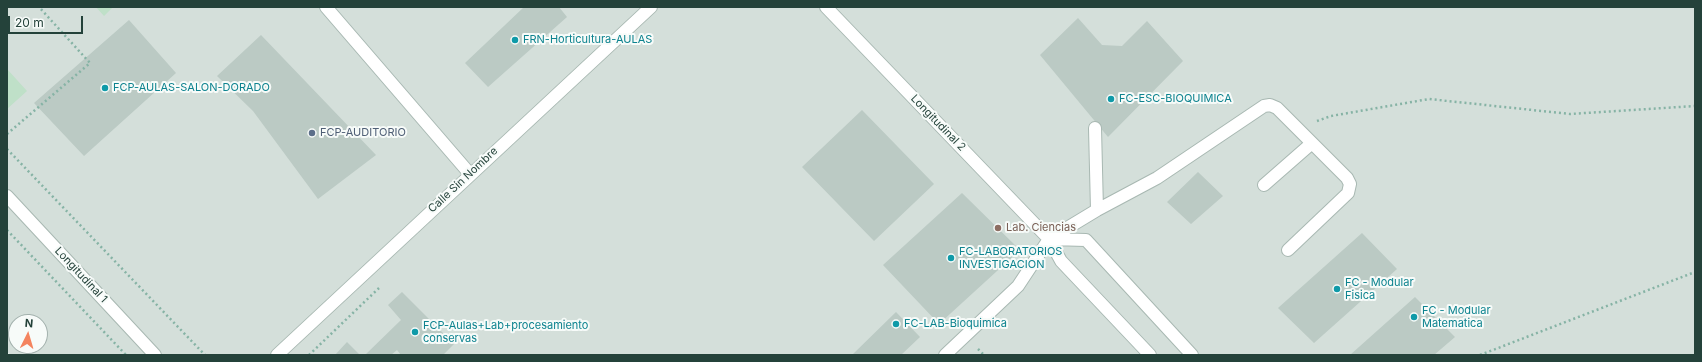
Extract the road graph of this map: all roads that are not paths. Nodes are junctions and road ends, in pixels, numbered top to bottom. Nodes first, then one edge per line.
1 (326, 7) edge
2 (650, 7) edge
3 (826, 7) edge
4 (1095, 128) dead end
5 (1312, 143) junction
6 (470, 174) junction
7 (1264, 185) dead end
8 (7, 196) edge
9 (1097, 210) junction
10 (1050, 239) junction
11 (1288, 250) dead end
12 (155, 355) edge
13 (277, 355) edge
14 (945, 355) edge
15 (1150, 355) edge
16 (1192, 355) edge

1 - 6 street
2 - 6 street, Calle Sin Nombre
3 - 10 street, Longitudinal 2
4 - 9 street
5 - 7 street
5 - 9 street
5 - 11 street
6 - 13 street, Calle Sin Nombre
8 - 12 street, Longitudinal 1
9 - 10 street
10 - 14 street
10 - 15 street, Longitudinal 2
10 - 16 street

